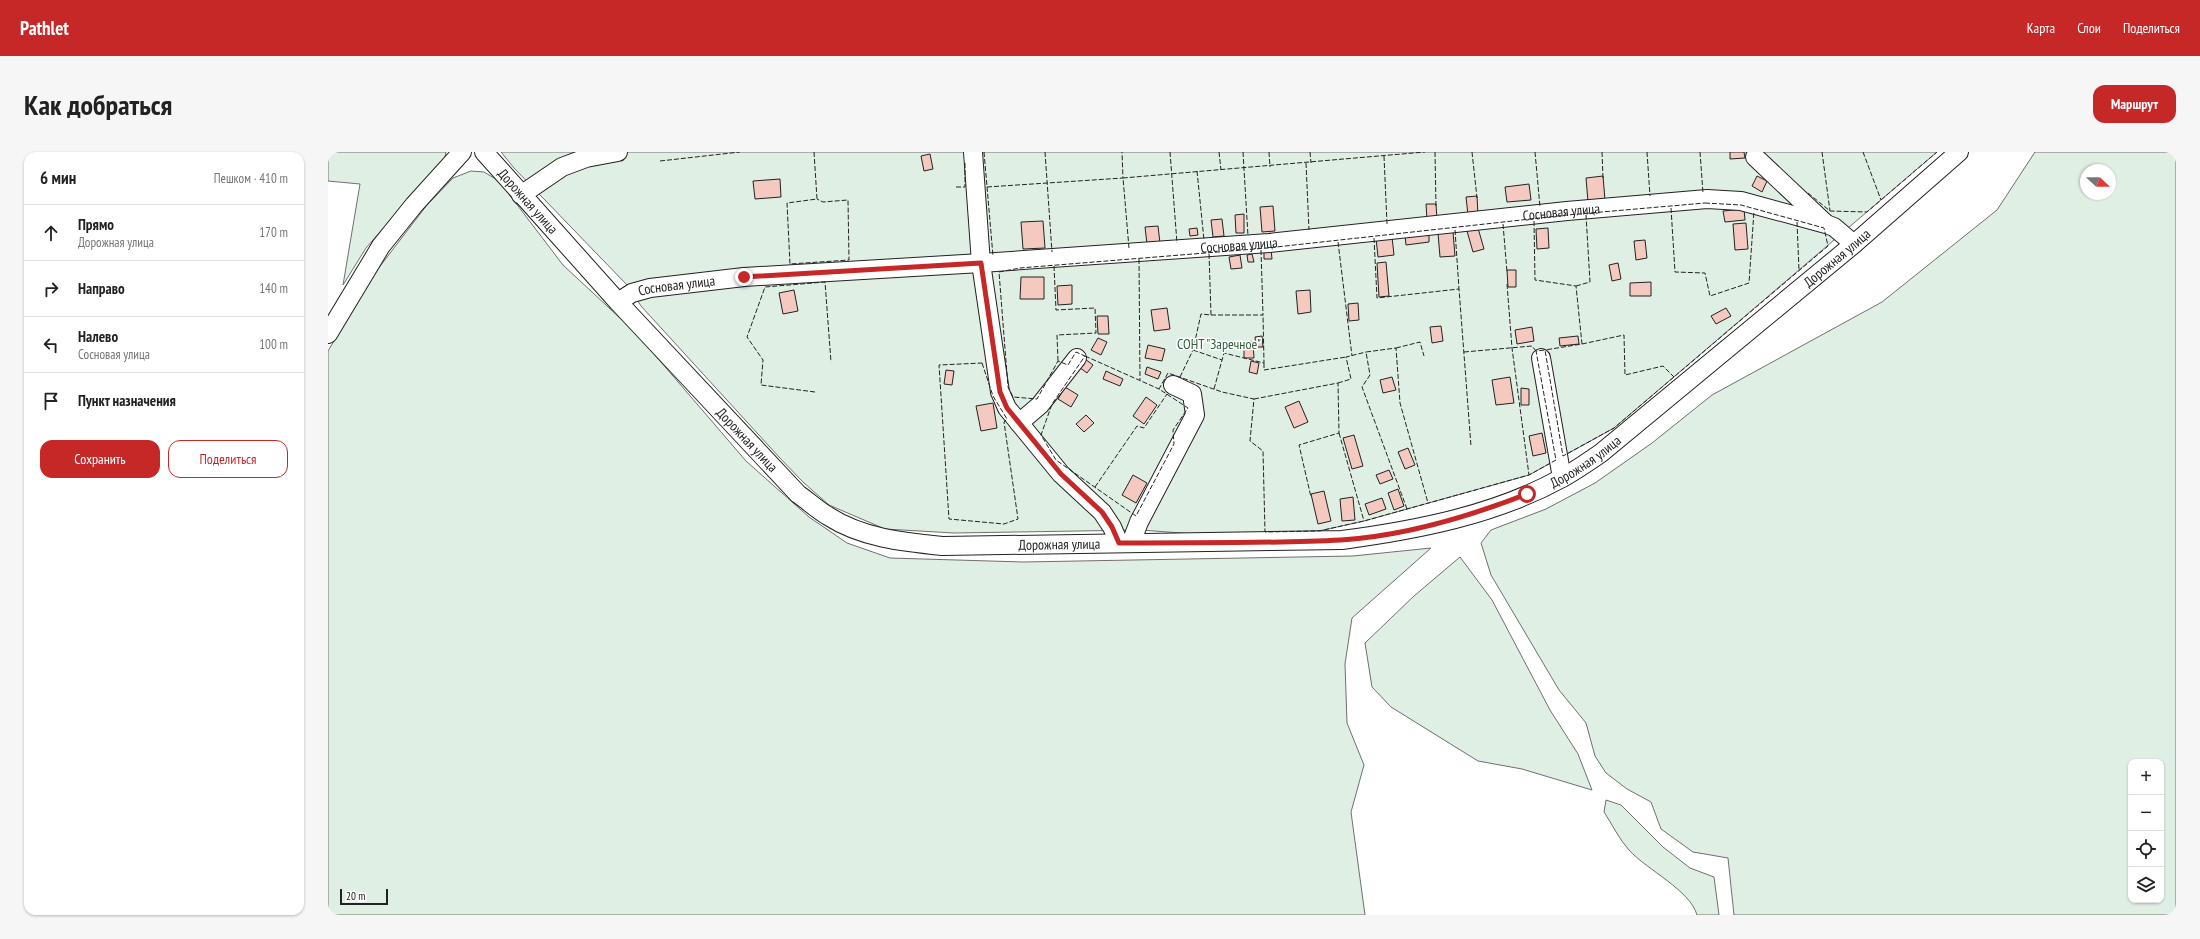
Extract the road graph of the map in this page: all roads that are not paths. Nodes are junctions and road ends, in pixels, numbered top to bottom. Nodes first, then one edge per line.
1 (462, 152) edge
2 (484, 152) edge
3 (618, 152) edge
4 (973, 152) edge
5 (1959, 152) edge
6 (1755, 157) dead end
7 (521, 195) junction
8 (1826, 224) junction
9 (1854, 244) junction
10 (981, 263) junction
11 (618, 302) junction
12 (328, 334) edge
13 (1077, 358) dead end
14 (1541, 358) dead end
15 (1172, 385) dead end
16 (1019, 423) junction
17 (1562, 478) junction
18 (1125, 543) junction

1 - 12 street
2 - 7 street, Дорожная улица
3 - 7 street
4 - 10 street
5 - 9 street, Дорожная улица
6 - 8 street
7 - 11 street, Дорожная улица
8 - 9 street, Сосновая улица
8 - 10 street, Сосновая улица
9 - 17 street, Дорожная улица
10 - 11 street, Сосновая улица
10 - 16 street
11 - 18 street, Дорожная улица
13 - 16 street
14 - 17 street
15 - 18 street
16 - 18 street
17 - 18 street, Дорожная улица

